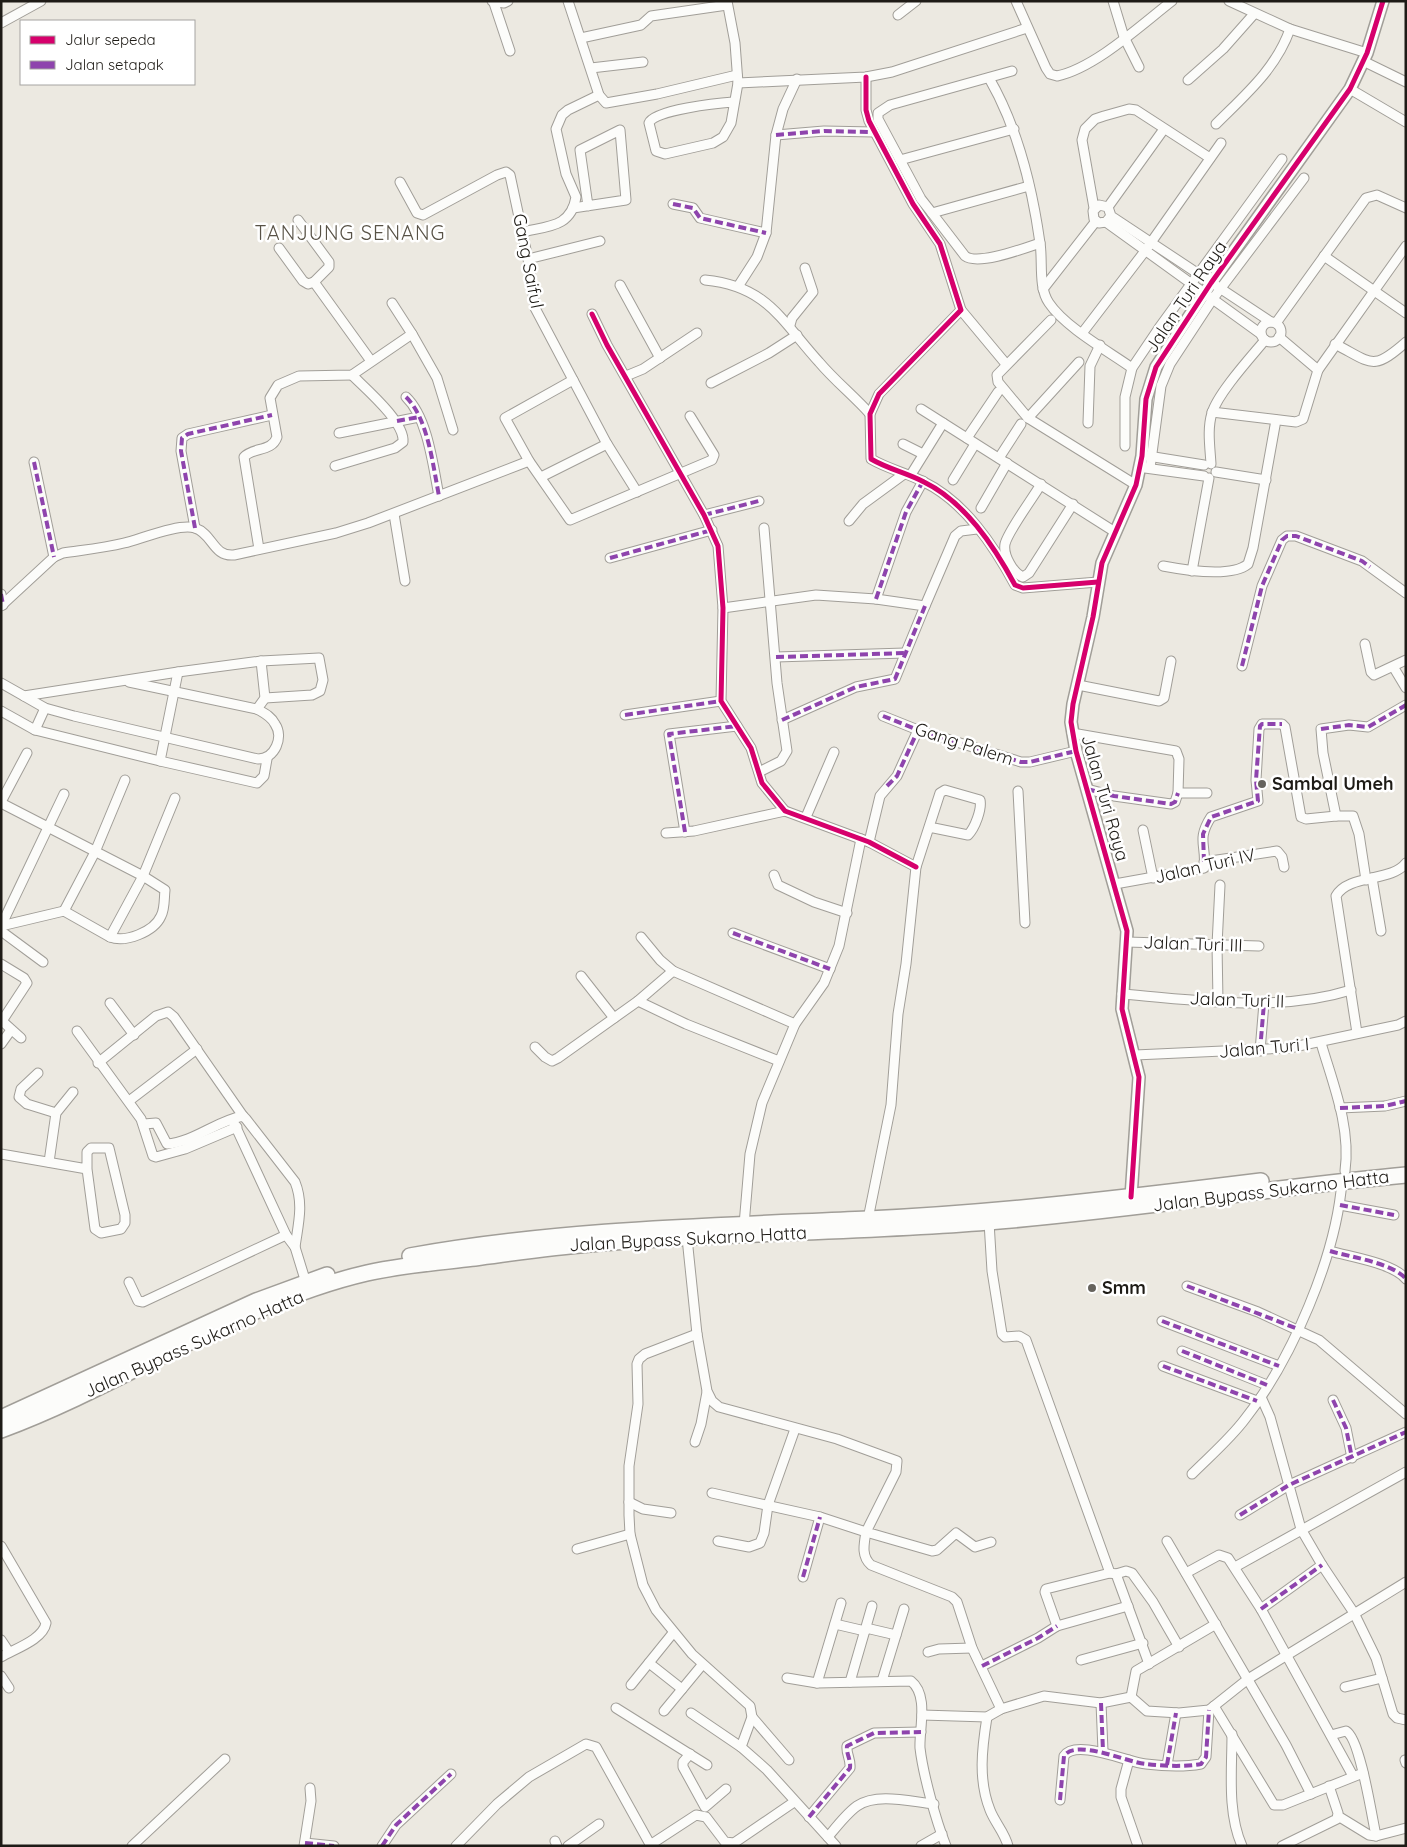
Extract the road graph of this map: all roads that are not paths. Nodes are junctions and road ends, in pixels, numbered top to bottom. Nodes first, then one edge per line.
1 (508, 1) edge
2 (568, 1) edge
3 (916, 1) edge
4 (1016, 1) edge
5 (1113, 1) edge
6 (1172, 1) edge
7 (1229, 1) edge
8 (39, 2) edge
9 (493, 2) edge
10 (1382, 2) edge
11 (727, 3) edge
12 (1254, 14) junction
13 (898, 15) dead end
14 (1, 23) edge
15 (1027, 28) junction
16 (1290, 29) junction
17 (1124, 37) junction
18 (581, 38) junction
19 (510, 51) dead end
20 (1365, 57) junction
21 (643, 62) dead end
22 (1139, 67) dead end
23 (591, 68) junction
24 (1012, 71) dead end
25 (866, 77) junction
26 (989, 78) junction
27 (737, 79) junction
28 (797, 79) junction
29 (1188, 80) dead end
30 (1406, 82) edge
31 (1350, 89) junction
32 (599, 95) junction
33 (733, 102) junction
34 (1406, 122) edge
35 (1216, 124) dead end
36 (1014, 129) junction
37 (1164, 129) junction
38 (874, 132) junction
39 (776, 135) junction
40 (1221, 143) dead end
41 (1210, 158) junction
42 (1282, 159) dead end
43 (900, 160) junction
44 (1304, 178) dead end
45 (400, 182) dead end
46 (1029, 186) junction
47 (673, 204) dead end
48 (588, 206) junction
49 (1108, 207) junction
50 (573, 208) junction
51 (1094, 208) junction
52 (1406, 208) edge
53 (932, 213) junction
54 (298, 220) dead end
55 (1104, 220) junction
56 (522, 232) junction
57 (766, 233) junction
58 (600, 241) dead end
59 (1040, 243) junction
60 (1150, 243) junction
61 (1406, 246) edge
62 (279, 248) dead end
63 (1145, 251) junction
64 (1324, 256) junction
65 (528, 258) junction
66 (805, 268) dead end
67 (1198, 274) junction
68 (704, 280) dead end
69 (314, 282) junction
70 (620, 285) dead end
71 (738, 285) junction
72 (1190, 285) junction
73 (1216, 286) junction
74 (1044, 289) junction
75 (1375, 290) junction
76 (1208, 297) junction
77 (392, 303) dead end
78 (961, 310) junction
79 (1406, 313) edge
80 (592, 314) dead end
81 (1051, 320) dead end
82 (1273, 322) junction
83 (790, 325) junction
84 (1082, 332) junction
85 (697, 333) dead end
86 (412, 334) junction
87 (797, 336) junction
88 (1263, 337) junction
89 (1279, 337) junction
90 (1406, 342) edge
91 (1335, 344) junction
92 (1100, 345) junction
93 (660, 358) junction
94 (371, 362) junction
95 (1079, 362) dead end
96 (1006, 364) junction
97 (1132, 368) junction
98 (1318, 370) junction
99 (352, 375) junction
100 (626, 376) junction
101 (573, 380) junction
102 (711, 383) dead end
103 (998, 392) dead end
104 (406, 397) dead end
105 (921, 409) dead end
106 (1212, 412) junction
107 (870, 414) junction
108 (272, 415) junction
109 (690, 416) dead end
110 (419, 417) junction
111 (1276, 420) junction
112 (397, 421) junction
113 (1025, 421) junction
114 (943, 423) junction
115 (1088, 423) dead end
116 (453, 430) dead end
117 (339, 433) dead end
118 (967, 438) junction
119 (607, 444) junction
120 (903, 444) dead end
121 (975, 444) junction
122 (1125, 446) dead end
123 (923, 454) junction
124 (999, 458) junction
125 (529, 461) junction
126 (34, 462) dead end
127 (1146, 462) junction
128 (1007, 463) junction
129 (335, 466) dead end
130 (1209, 471) junction
131 (908, 473) junction
132 (681, 475) junction
133 (540, 477) junction
134 (953, 480) dead end
135 (1266, 480) junction
136 (923, 481) junction
137 (1042, 484) junction
138 (1136, 485) junction
139 (637, 492) junction
140 (439, 496) junction
141 (759, 501) dead end
142 (1073, 504) junction
143 (981, 508) dead end
144 (394, 514) junction
145 (704, 515) junction
146 (849, 521) dead end
147 (195, 528) junction
148 (764, 528) dead end
149 (978, 529) junction
150 (712, 530) junction
151 (1115, 532) junction
152 (260, 549) junction
153 (54, 557) junction
154 (610, 558) dead end
155 (1163, 566) dead end
156 (1192, 571) junction
157 (405, 581) dead end
158 (1098, 582) junction
159 (1406, 593) edge
160 (1, 594) edge
161 (876, 599) junction
162 (771, 601) junction
163 (2, 606) edge
164 (925, 606) junction
165 (723, 608) junction
166 (1365, 644) dead end
167 (905, 653) junction
168 (776, 657) junction
169 (1406, 660) edge
170 (261, 661) junction
171 (1171, 661) dead end
172 (1242, 666) dead end
173 (1394, 668) junction
174 (178, 672) junction
175 (124, 681) junction
176 (1, 683) edge
177 (1078, 685) junction
178 (1406, 688) edge
179 (175, 692) junction
180 (24, 696) junction
181 (264, 698) junction
182 (721, 702) junction
183 (1406, 705) edge
184 (45, 708) junction
185 (256, 709) junction
186 (1, 711) edge
187 (626, 715) dead end
188 (883, 716) dead end
189 (782, 720) junction
190 (738, 726) junction
191 (35, 730) junction
192 (918, 730) junction
193 (1072, 733) junction
194 (167, 738) junction
195 (1076, 751) junction
196 (834, 752) dead end
197 (27, 753) dead end
198 (266, 759) junction
199 (160, 761) junction
200 (759, 772) junction
201 (125, 780) dead end
202 (1087, 789) junction
203 (1018, 791) dead end
204 (1178, 793) junction
205 (1208, 793) dead end
206 (64, 794) dead end
207 (174, 798) dead end
208 (1, 803) edge
209 (785, 810) junction
210 (1336, 816) junction
211 (806, 817) junction
212 (49, 826) junction
213 (929, 827) junction
214 (1143, 830) dead end
215 (685, 832) junction
216 (666, 833) dead end
217 (865, 841) junction
218 (95, 852) junction
219 (1204, 862) junction
220 (1406, 863) edge
221 (916, 867) junction
222 (1284, 867) dead end
223 (143, 876) junction
224 (774, 876) dead end
225 (1153, 878) junction
226 (1369, 879) junction
227 (1115, 884) junction
228 (1220, 885) dead end
229 (64, 911) junction
230 (847, 913) junction
231 (1025, 923) dead end
232 (1, 926) edge
233 (1, 930) edge
234 (1381, 931) dead end
235 (733, 933) dead end
236 (641, 937) dead end
237 (110, 938) junction
238 (1127, 942) junction
239 (1217, 945) junction
240 (1259, 946) dead end
241 (43, 962) dead end
242 (1, 964) edge
243 (830, 969) junction
244 (673, 971) junction
245 (581, 976) dead end
246 (1351, 990) junction
247 (1122, 994) junction
248 (638, 1001) junction
249 (110, 1002) dead end
250 (1218, 1002) junction
251 (1264, 1003) junction
252 (614, 1018) junction
253 (2, 1020) edge
254 (1406, 1021) edge
255 (796, 1024) junction
256 (12, 1030) junction
257 (77, 1031) dead end
258 (1357, 1034) junction
259 (134, 1035) junction
260 (21, 1038) dead end
261 (1321, 1043) junction
262 (1, 1044) edge
263 (535, 1047) dead end
264 (197, 1049) junction
265 (1260, 1051) junction
266 (1135, 1055) junction
267 (779, 1061) junction
268 (98, 1063) junction
269 (38, 1073) dead end
270 (74, 1092) dead end
271 (129, 1101) junction
272 (1406, 1101) edge
273 (1340, 1108) junction
274 (56, 1114) junction
275 (242, 1116) junction
276 (232, 1118) junction
277 (144, 1124) junction
278 (236, 1127) junction
279 (1, 1154) edge
280 (49, 1162) junction
281 (1406, 1165) edge
282 (87, 1169) junction
283 (1406, 1175) edge
284 (1343, 1176) junction
285 (1131, 1197) junction
286 (1340, 1205) junction
287 (1394, 1215) dead end
288 (868, 1219) junction
289 (989, 1222) junction
290 (744, 1224) junction
291 (286, 1235) junction
292 (687, 1238) junction
293 (295, 1247) junction
294 (1330, 1251) junction
295 (1406, 1279) edge
296 (129, 1282) dead end
297 (307, 1286) junction
298 (1187, 1286) dead end
299 (1162, 1321) dead end
300 (1298, 1329) junction
301 (697, 1334) junction
302 (1182, 1351) dead end
303 (1163, 1366) dead end
304 (1279, 1366) junction
305 (1267, 1385) junction
306 (707, 1391) junction
307 (73, 1392) junction
308 (1259, 1399) junction
309 (1333, 1400) dead end
310 (1406, 1414) edge
311 (1, 1418) edge
312 (795, 1429) junction
313 (1, 1430) edge
314 (1406, 1432) edge
315 (695, 1442) dead end
316 (1352, 1458) junction
317 (1406, 1472) edge
318 (1192, 1474) dead end
319 (1289, 1485) junction
320 (712, 1493) dead end
321 (629, 1502) junction
322 (768, 1505) junction
323 (671, 1513) dead end
324 (1240, 1515) dead end
325 (820, 1517) junction
326 (1301, 1529) junction
327 (866, 1532) junction
328 (630, 1534) junction
329 (1167, 1541) dead end
330 (718, 1542) dead end
331 (991, 1542) dead end
332 (577, 1549) dead end
333 (3, 1552) edge
334 (1322, 1565) junction
335 (1234, 1567) junction
336 (1113, 1573) junction
337 (1186, 1573) junction
338 (803, 1577) dead end
339 (1406, 1582) edge
340 (841, 1603) dead end
341 (872, 1606) dead end
342 (1128, 1606) junction
343 (904, 1609) dead end
344 (1261, 1609) junction
345 (1354, 1613) junction
346 (835, 1624) junction
347 (1216, 1624) junction
348 (1057, 1626) junction
349 (865, 1629) junction
350 (673, 1633) junction
351 (896, 1636) junction
352 (1, 1640) edge
353 (1143, 1643) junction
354 (1179, 1646) junction
355 (972, 1648) junction
356 (928, 1652) dead end
357 (5, 1654) edge
358 (1286, 1656) junction
359 (1081, 1660) dead end
360 (649, 1663) junction
361 (1149, 1664) junction
362 (702, 1665) junction
363 (982, 1666) junction
364 (1, 1676) edge
365 (787, 1678) dead end
366 (1382, 1678) junction
367 (1248, 1679) junction
368 (850, 1682) junction
369 (882, 1682) junction
370 (817, 1683) junction
371 (631, 1685) dead end
372 (1345, 1687) dead end
373 (9, 1688) dead end
374 (682, 1689) junction
375 (1131, 1697) junction
376 (1101, 1703) junction
377 (616, 1708) dead end
378 (1211, 1708) junction
379 (1002, 1709) junction
380 (664, 1711) dead end
381 (691, 1713) dead end
382 (1176, 1713) junction
383 (922, 1715) junction
384 (752, 1717) junction
385 (987, 1717) junction
386 (1406, 1720) edge
387 (921, 1732) junction
388 (1232, 1734) junction
389 (1331, 1735) junction
390 (741, 1747) junction
391 (1102, 1751) junction
392 (690, 1754) junction
393 (225, 1759) dead end
394 (789, 1760) dead end
395 (1129, 1760) junction
396 (1249, 1762) junction
397 (1232, 1764) junction
398 (707, 1765) dead end
399 (1167, 1765) junction
400 (1363, 1773) junction
401 (452, 1774) dead end
402 (1353, 1776) junction
403 (1328, 1786) junction
404 (310, 1788) dead end
405 (726, 1789) dead end
406 (1311, 1794) junction
407 (1060, 1800) dead end
408 (794, 1802) junction
409 (934, 1804) junction
410 (704, 1812) junction
411 (1338, 1816) junction
412 (808, 1817) junction
413 (599, 1824) dead end
414 (1406, 1828) edge
415 (942, 1834) junction
416 (1376, 1836) junction
417 (828, 1837) junction
418 (304, 1844) edge
419 (650, 1845) edge
420 (132, 1846) edge
421 (334, 1846) edge
422 (382, 1846) edge
423 (456, 1846) edge
424 (568, 1846) edge
425 (836, 1846) edge
426 (921, 1846) edge
427 (946, 1846) edge
428 (1008, 1846) edge
429 (1138, 1846) edge
430 (1242, 1846) edge
431 (1282, 1846) edge

1 - 9 street
2 - 18 street
3 - 13 street
4 - 15 street
5 - 17 street
6 - 17 street
7 - 12 street
8 - 14 street
9 - 19 street
10 - 20 street, Jalan Turi Raya
11 - 18 street
11 - 27 street
12 - 16 street
12 - 29 street
15 - 17 street
15 - 25 street
16 - 20 street
16 - 35 street
17 - 22 street
18 - 23 street
20 - 30 street
20 - 31 street, Jalan Turi Raya
21 - 23 street
23 - 32 street
24 - 26 street
25 - 28 street
25 - 38 street
26 - 36 street
26 - 43 street
27 - 28 street
27 - 32 street
27 - 33 street
28 - 39 street
31 - 34 street
31 - 73 street, Jalan Turi Raya
32 - 50 street
33 - 33 street
36 - 43 street
36 - 46 street
37 - 41 street
37 - 49 street
37 - 51 street
38 - 39 street
38 - 78 street
39 - 57 street
40 - 41 street
41 - 60 street
42 - 67 street
43 - 53 street
44 - 73 street
45 - 56 street, Gang Saiful
46 - 53 street
46 - 59 street
47 - 57 street
48 - 48 street
48 - 50 street
49 - 51 street
49 - 55 street
50 - 56 street
51 - 55 street
52 - 64 street
53 - 59 street
54 - 69 street
55 - 60 street
55 - 63 street
55 - 74 street
56 - 65 street, Gang Saiful
57 - 71 street
58 - 65 street
59 - 74 street
60 - 63 street
60 - 67 street
61 - 75 street
62 - 69 street
63 - 72 street
63 - 84 street
64 - 75 street
64 - 82 street
65 - 101 street, Gang Saiful
66 - 83 street
67 - 72 street
67 - 73 street
68 - 71 street
69 - 94 street
70 - 93 street
71 - 83 street
72 - 76 street
72 - 97 street
73 - 76 street, Jalan Turi Raya
73 - 82 street
74 - 84 street
75 - 79 street
75 - 91 street
76 - 88 street
76 - 127 street, Jalan Turi Raya
77 - 86 street
78 - 96 street
78 - 107 street
80 - 100 street
81 - 96 street
82 - 88 street
82 - 89 street
83 - 87 street
84 - 92 street
85 - 93 street
86 - 94 street
86 - 116 street
87 - 102 street
87 - 107 street
88 - 89 street
88 - 106 street
89 - 98 street
90 - 91 street
91 - 98 street
92 - 97 street
92 - 115 street
93 - 100 street
94 - 99 street
95 - 113 street
96 - 113 street
97 - 122 street
98 - 111 street
99 - 108 street
99 - 112 street
100 - 132 street
101 - 119 street, Gang Saiful
101 - 125 street
103 - 118 street
104 - 110 street
105 - 114 street
106 - 111 street
106 - 130 street
107 - 131 street
108 - 147 street
108 - 152 street
109 - 132 street
110 - 112 street
110 - 140 street
111 - 135 street
112 - 117 street
112 - 129 street
113 - 124 street
113 - 138 street
114 - 118 street
114 - 123 street
118 - 121 street
119 - 133 street
119 - 139 street, Gang Saiful
120 - 123 street
121 - 124 street
121 - 134 street
123 - 131 street
124 - 128 street
125 - 133 street
125 - 140 street
126 - 153 street
127 - 130 street
127 - 138 street, Jalan Turi Raya
128 - 137 street
128 - 143 street
130 - 135 street
130 - 156 street
131 - 136 street
131 - 146 street
132 - 139 street
132 - 145 street
133 - 139 street
135 - 156 street
136 - 149 street
136 - 161 street
137 - 142 street
137 - 142 street
138 - 151 street, Jalan Turi Raya
140 - 144 street
141 - 145 street
142 - 151 street
144 - 152 street
144 - 157 street
145 - 150 street
147 - 152 street
147 - 153 street
148 - 162 street
149 - 158 street
149 - 164 street
150 - 154 street
150 - 165 street
151 - 158 street, Jalan Turi Raya
153 - 163 street
155 - 156 street
158 - 177 street, Jalan Turi Raya
159 - 172 street
160 - 163 street
161 - 162 street
161 - 164 street
162 - 165 street
162 - 168 street
164 - 167 street
165 - 182 street
166 - 173 street
167 - 168 street
167 - 189 street
168 - 189 street
169 - 173 street
170 - 174 street
170 - 181 street
170 - 181 street
171 - 177 street
173 - 178 street
174 - 175 street
174 - 179 street
175 - 179 street
175 - 180 street
176 - 180 street
177 - 193 street, Jalan Turi Raya
179 - 185 street
179 - 194 street
180 - 184 street
181 - 185 street
182 - 187 street
182 - 190 street
183 - 210 street
184 - 191 street
184 - 194 street
185 - 198 street
186 - 191 street
188 - 192 street, Gang Palem
189 - 200 street
190 - 200 street
190 - 215 street
191 - 199 street
192 - 195 street, Gang Palem
192 - 217 street
193 - 195 street, Jalan Turi Raya
193 - 204 street
194 - 198 street
194 - 199 street
195 - 202 street, Jalan Turi Raya
196 - 211 street
197 - 208 street
198 - 199 street
200 - 209 street
201 - 218 street
202 - 204 street
202 - 227 street, Jalan Turi Raya
203 - 231 street
204 - 205 street
206 - 212 street
207 - 223 street
208 - 212 street
209 - 211 street
209 - 215 street
210 - 219 street
210 - 226 street
211 - 217 street
212 - 218 street
212 - 232 street
213 - 213 street
213 - 221 street
214 - 225 street
215 - 216 street
217 - 221 street
217 - 230 street
218 - 223 street
218 - 229 street
219 - 222 street, Jalan Turi IV
219 - 225 street, Jalan Turi IV
220 - 226 street
221 - 288 street
223 - 237 street
223 - 237 street
224 - 230 street
225 - 227 street, Jalan Turi IV
226 - 234 street
226 - 246 street
227 - 238 street, Jalan Turi Raya
228 - 239 street
229 - 232 street
229 - 237 street
230 - 243 street
233 - 241 street
235 - 243 street
236 - 244 street
238 - 239 street, Jalan Turi III
238 - 247 street, Jalan Turi Raya
239 - 240 street, Jalan Turi III
239 - 250 street
242 - 253 street
243 - 255 street
244 - 248 street
244 - 255 street
245 - 252 street
246 - 251 street, Jalan Turi II
246 - 258 street
247 - 250 street, Jalan Turi II
247 - 266 street, Jalan Turi Raya
248 - 252 street
248 - 267 street
249 - 259 street
250 - 251 street, Jalan Turi II
251 - 265 street
252 - 263 street
253 - 256 street
254 - 258 street
255 - 267 street
256 - 260 street
256 - 262 street
257 - 268 street
258 - 261 street
259 - 264 street
259 - 268 street
261 - 265 street, Jalan Turi I
261 - 273 street, Jalan Turi I
264 - 271 street
264 - 275 street
265 - 266 street, Jalan Turi I
266 - 285 street, Jalan Turi Raya
267 - 290 street
268 - 271 street
269 - 274 street
270 - 274 street
271 - 277 street
272 - 273 street
273 - 284 street, Jalan Turi I
274 - 280 street
275 - 276 street
275 - 293 street
276 - 277 street
276 - 278 street
277 - 278 street
278 - 291 street
279 - 280 street
280 - 282 street
281 - 284 highway, Jalan Bypass Sukarno Hatta
282 - 282 street
283 - 284 highway, Jalan Bypass Sukarno Hatta
284 - 285 highway, Jalan Bypass Sukarno Hatta
284 - 286 street, Jalan Turi I
284 - 289 highway, Jalan Bypass Sukarno Hatta
285 - 288 highway, Jalan Bypass Sukarno Hatta
286 - 287 street
286 - 294 street, Jalan Turi I
288 - 290 highway, Jalan Bypass Sukarno Hatta
289 - 292 highway, Jalan Bypass Sukarno Hatta
289 - 336 street
290 - 297 highway, Jalan Bypass Sukarno Hatta
291 - 293 street
291 - 296 street
292 - 297 highway, Jalan Bypass Sukarno Hatta
292 - 301 street
293 - 297 street
294 - 295 street
294 - 300 street, Jalan Turi I
297 - 307 highway, Jalan Bypass Sukarno Hatta
298 - 300 street
299 - 304 street
300 - 304 street, Jalan Turi I
300 - 310 street
301 - 306 street
301 - 321 street
302 - 305 street
303 - 308 street
304 - 305 street, Jalan Turi I
305 - 308 street, Jalan Turi I
306 - 312 street
306 - 315 street
307 - 311 highway, Jalan Bypass Sukarno Hatta
307 - 313 highway, Jalan Bypass Sukarno Hatta
308 - 318 street, Jalan Turi I
308 - 319 street
309 - 316 street
312 - 322 street
312 - 327 street
314 - 316 street
316 - 319 street
317 - 326 street
319 - 324 street
319 - 326 street
320 - 322 street
321 - 323 street
321 - 328 street
322 - 325 street
322 - 330 street
325 - 327 street
325 - 338 street
326 - 334 street
326 - 335 street
327 - 331 street
327 - 355 street
328 - 332 street
328 - 350 street
329 - 337 street
333 - 357 street
334 - 344 street
334 - 345 street
335 - 337 street
335 - 344 street
336 - 342 street
336 - 348 street
336 - 354 street
337 - 347 street
339 - 345 street
340 - 346 street
341 - 349 street
342 - 348 street
342 - 353 street
343 - 351 street
344 - 358 street
345 - 358 street
345 - 366 street
346 - 349 street
346 - 370 street
347 - 354 street
347 - 367 street
348 - 363 street
349 - 351 street
349 - 368 street
350 - 360 street
350 - 362 street
351 - 369 street
352 - 357 street
353 - 359 street
353 - 361 street
354 - 361 street
355 - 356 street
355 - 363 street
358 - 367 street
358 - 389 street
360 - 371 street
360 - 374 street
361 - 375 street
362 - 374 street
362 - 384 street
363 - 379 street
364 - 373 street
365 - 370 street
366 - 372 street
366 - 386 street
367 - 378 street
367 - 406 street
368 - 369 street
368 - 370 street
369 - 383 street
374 - 380 street
375 - 376 street
375 - 382 street
376 - 379 street
376 - 391 street
377 - 392 street
378 - 382 street
378 - 388 street
378 - 399 street
379 - 385 street
381 - 390 street
382 - 399 street
383 - 385 street
383 - 387 street
384 - 390 street
384 - 394 street
385 - 428 street
387 - 409 street
387 - 412 street
388 - 396 street
388 - 397 street
389 - 400 street
389 - 402 street
390 - 408 street
391 - 395 street
391 - 407 street
392 - 398 street
392 - 410 street
393 - 420 street
395 - 399 street
395 - 429 street
396 - 397 street
396 - 406 street
397 - 430 street
400 - 402 street
400 - 416 street
401 - 422 street
402 - 403 street
403 - 406 street
403 - 411 street
404 - 418 street
405 - 410 street
408 - 410 street
408 - 412 street
409 - 415 street
409 - 417 street
410 - 419 street
411 - 416 street
411 - 431 street
412 - 417 street
413 - 424 street
414 - 416 street
415 - 426 street
415 - 427 street
417 - 425 street
418 - 421 street
419 - 423 street

